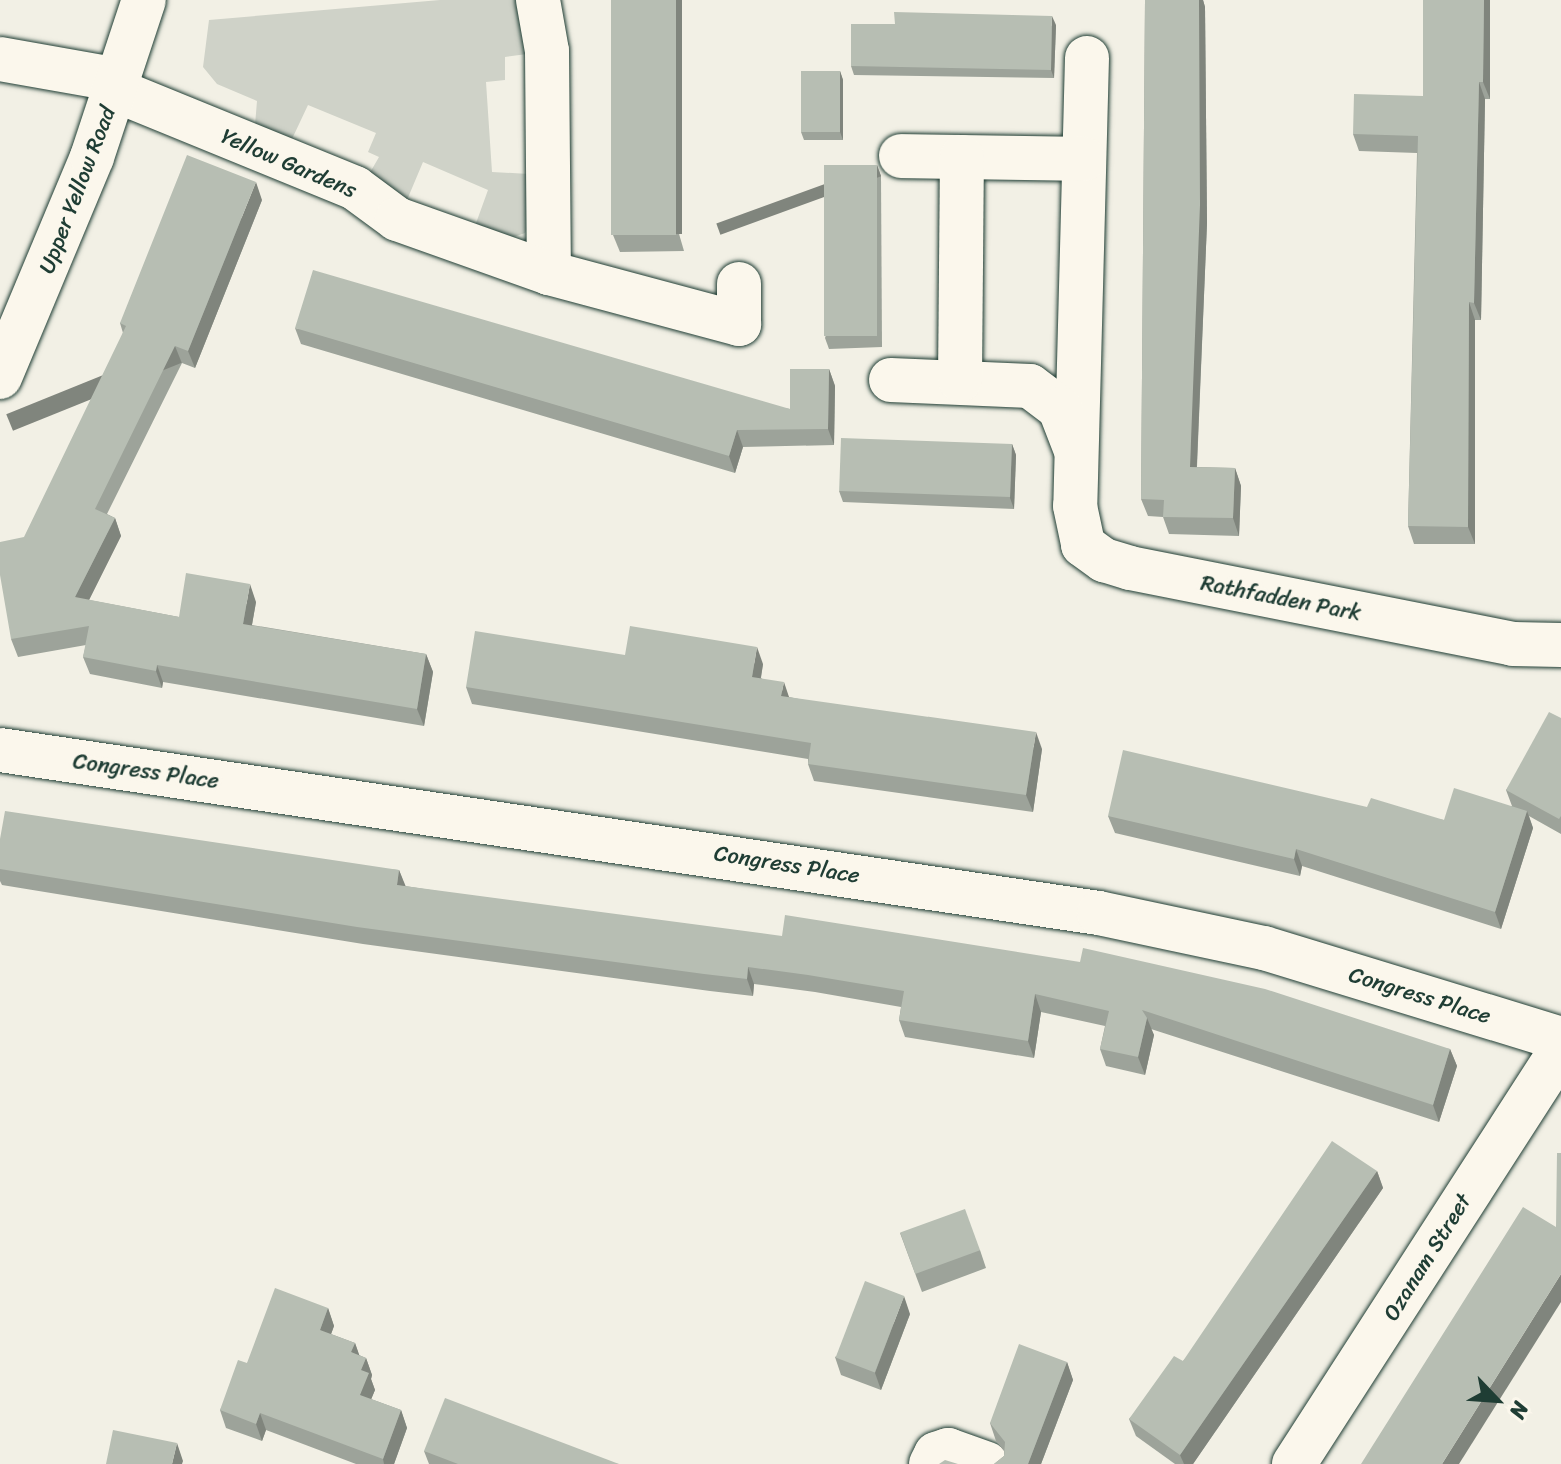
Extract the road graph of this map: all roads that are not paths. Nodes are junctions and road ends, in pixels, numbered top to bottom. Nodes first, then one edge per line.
1 (144, 0) edge
2 (538, 0) edge
3 (1087, 58) dead end
4 (0, 59) edge
5 (117, 85) junction
6 (901, 156) dead end
7 (962, 157) junction
8 (1084, 159) junction
9 (549, 273) junction
10 (739, 284) dead end
11 (0, 377) edge
12 (891, 380) dead end
13 (960, 380) junction
14 (1076, 470) junction
15 (1561, 645) edge
16 (0, 750) edge
17 (1561, 1039) edge
18 (1561, 1050) edge
19 (931, 1464) edge
20 (987, 1464) edge
21 (1294, 1464) edge

1 - 5 street, Upper Yellow Road
2 - 9 street
3 - 8 street, Rathfadden Park
4 - 5 street, Yellow Gardens
5 - 9 street, Yellow Gardens
5 - 11 street, Upper Yellow Road
6 - 7 street
7 - 8 street
7 - 13 street
8 - 14 street, Rathfadden Park
9 - 10 street, Yellow Gardens
12 - 13 street, Rathfadden Park
13 - 14 street, Rathfadden Park
14 - 15 street, Rathfadden Park
16 - 17 street, Congress Place
18 - 21 street, Ozanam Street
19 - 20 street

